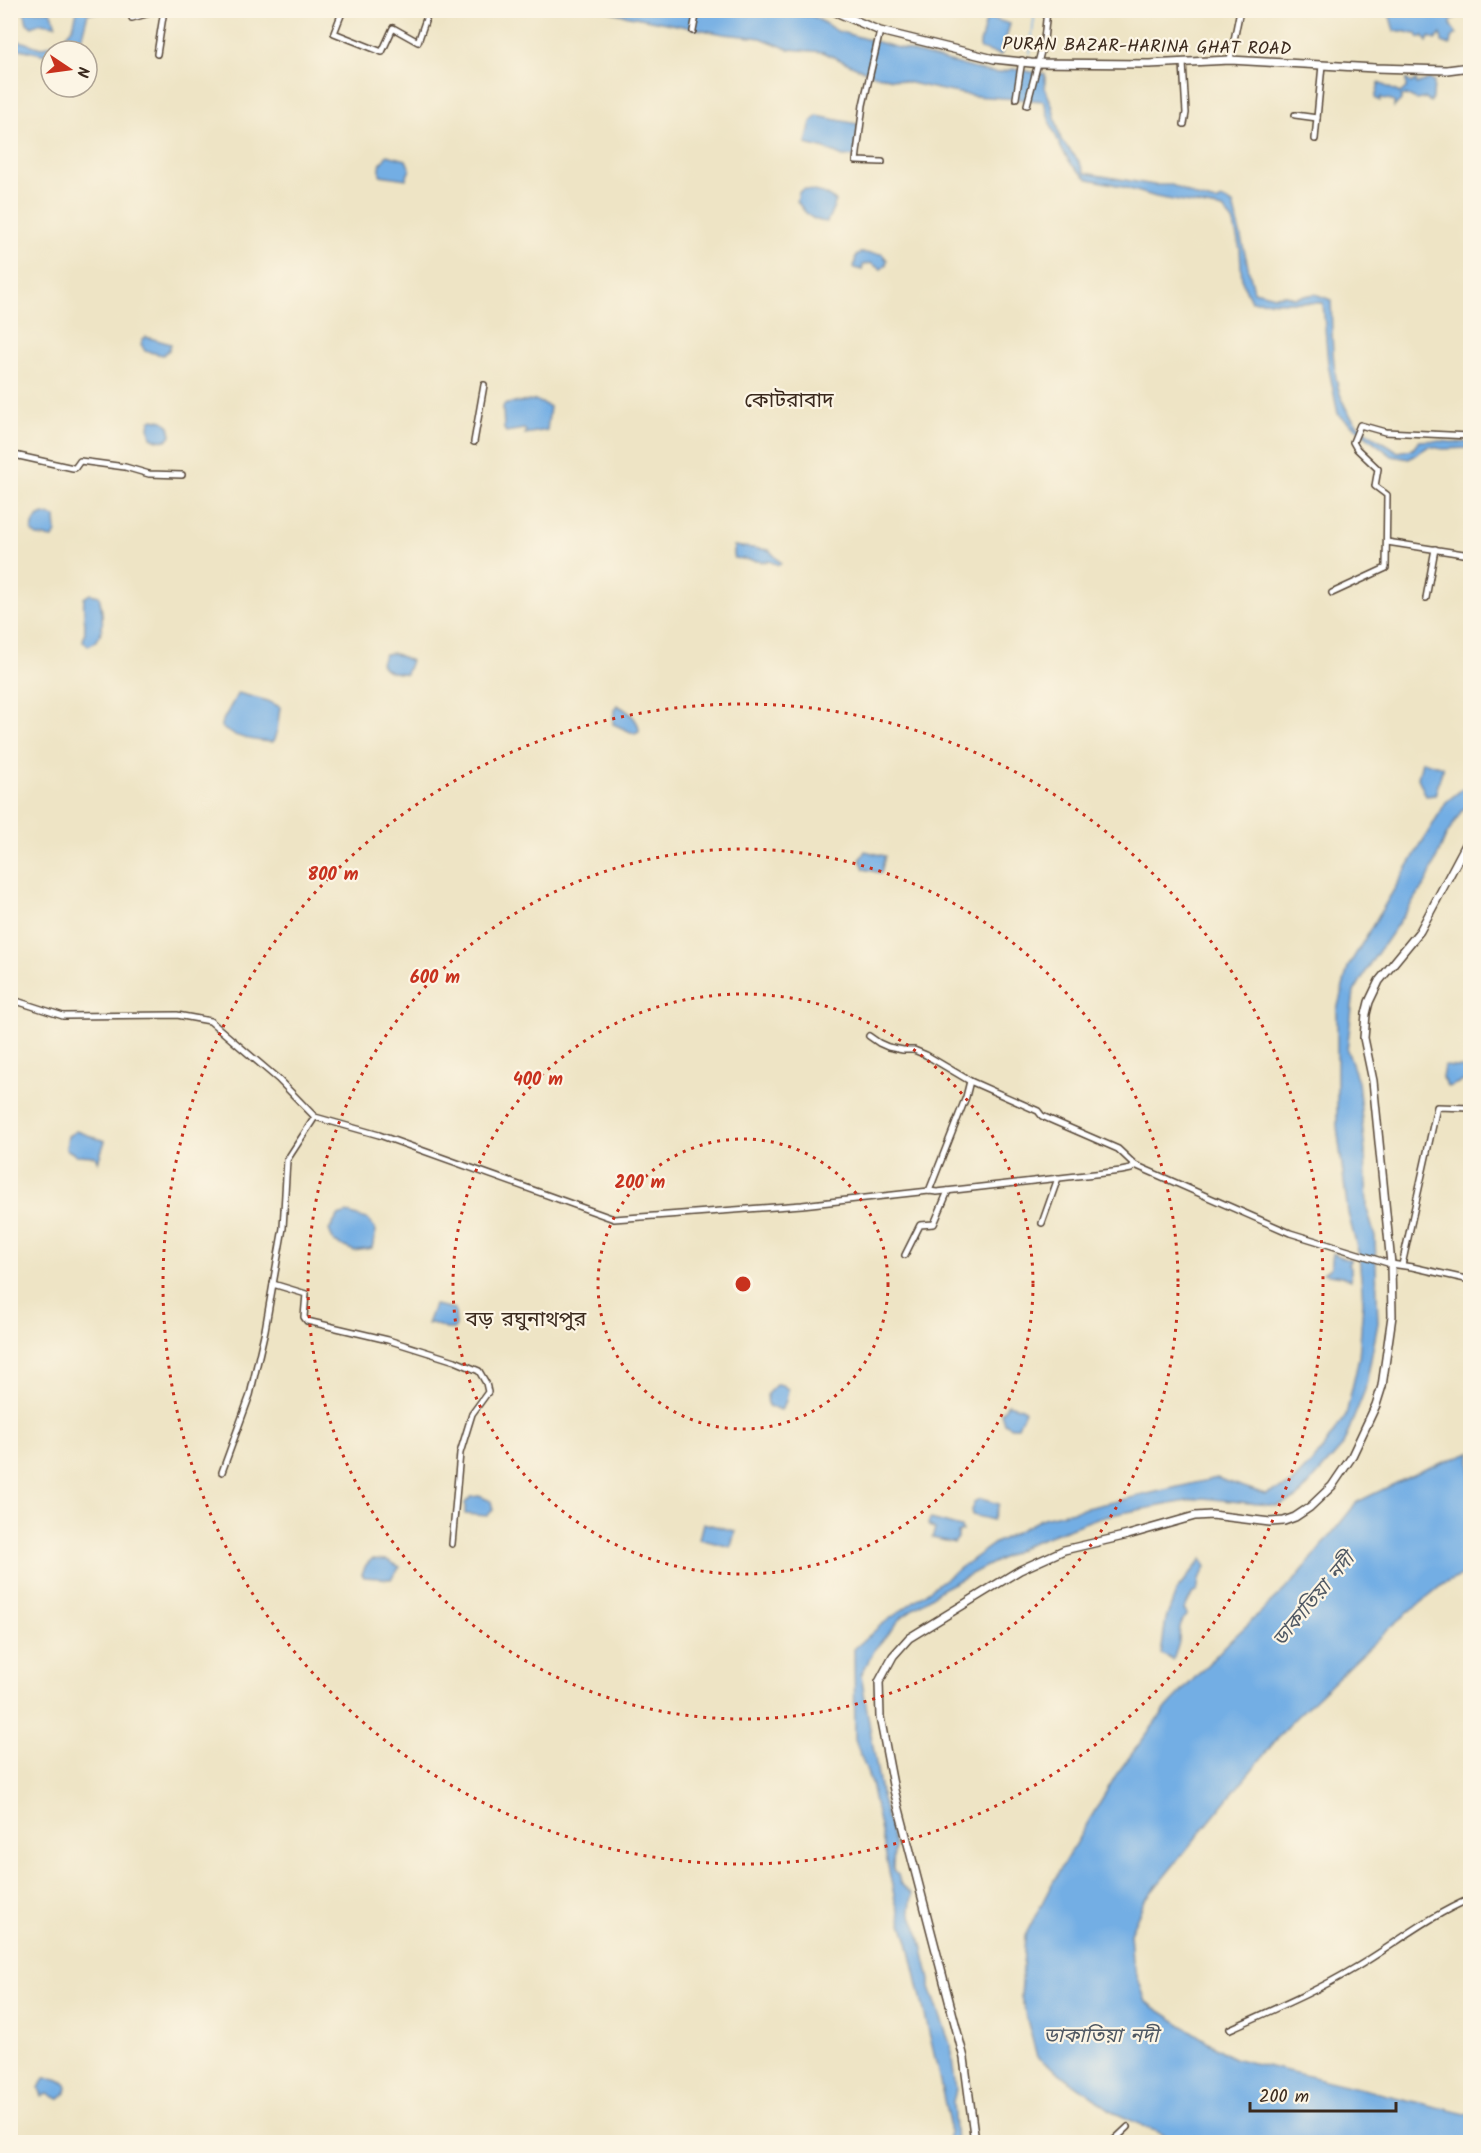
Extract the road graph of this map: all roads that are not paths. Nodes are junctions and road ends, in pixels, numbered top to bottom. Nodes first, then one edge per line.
1 (163, 10) edge
2 (343, 10) edge
3 (429, 10) edge
4 (697, 10) edge
5 (831, 10) edge
6 (1047, 10) edge
7 (1240, 10) edge
8 (147, 12) edge
9 (132, 18) dead end
10 (693, 31) dead end
11 (880, 31) junction
12 (157, 54) dead end
13 (1022, 60) junction
14 (1230, 60) junction
15 (1038, 62) junction
16 (1183, 63) junction
17 (1322, 65) junction
18 (1470, 67) edge
19 (1016, 98) dead end
20 (1027, 105) dead end
21 (1295, 115) dead end
22 (1317, 118) junction
23 (1184, 124) dead end
24 (1315, 139) dead end
25 (882, 162) dead end
26 (484, 385) dead end
27 (1470, 436) edge
28 (474, 442) dead end
29 (10, 454) edge
30 (182, 475) dead end
31 (1387, 542) junction
32 (1435, 549) junction
33 (1470, 555) edge
34 (1332, 593) dead end
35 (1426, 598) dead end
36 (1470, 837) edge
37 (10, 999) edge
38 (869, 1036) dead end
39 (970, 1081) junction
40 (1470, 1108) edge
41 (315, 1117) junction
42 (1135, 1165) junction
43 (1058, 1178) junction
44 (929, 1191) junction
45 (948, 1191) junction
46 (1042, 1223) dead end
47 (905, 1255) dead end
48 (1390, 1264) junction
49 (1402, 1265) junction
50 (1470, 1280) edge
51 (273, 1284) junction
52 (222, 1472) dead end
53 (452, 1544) dead end
54 (1470, 1899) edge
55 (1230, 2029) dead end
56 (1128, 2127) dead end
57 (975, 2142) edge
58 (1112, 2142) edge

1 - 8 street
1 - 12 street
2 - 3 street
4 - 10 street
5 - 11 main road, PURAN BAZAR-HARINA GHAT ROAD
6 - 15 street
7 - 14 street
8 - 9 street
11 - 13 main road, PURAN BAZAR-HARINA GHAT ROAD
11 - 25 street
13 - 15 main road, PURAN BAZAR-HARINA GHAT ROAD
13 - 19 street
14 - 16 main road, PURAN BAZAR-HARINA GHAT ROAD
14 - 17 main road, PURAN BAZAR-HARINA GHAT ROAD
15 - 16 main road, PURAN BAZAR-HARINA GHAT ROAD
15 - 20 street
16 - 23 street
17 - 18 main road, PURAN BAZAR-HARINA GHAT ROAD
17 - 22 street
21 - 22 street
22 - 24 street
26 - 28 street
27 - 31 street
29 - 30 street
31 - 32 street
31 - 34 street
32 - 33 street
32 - 35 street
36 - 48 main road
37 - 41 street
38 - 39 street
39 - 42 street
39 - 44 street
40 - 49 street
41 - 44 street
41 - 51 street
42 - 43 street
42 - 48 street
43 - 45 street
43 - 46 street
44 - 45 street
45 - 47 street
48 - 49 street
48 - 57 main road
49 - 50 street
51 - 52 street
51 - 53 street
54 - 55 street
56 - 58 street

